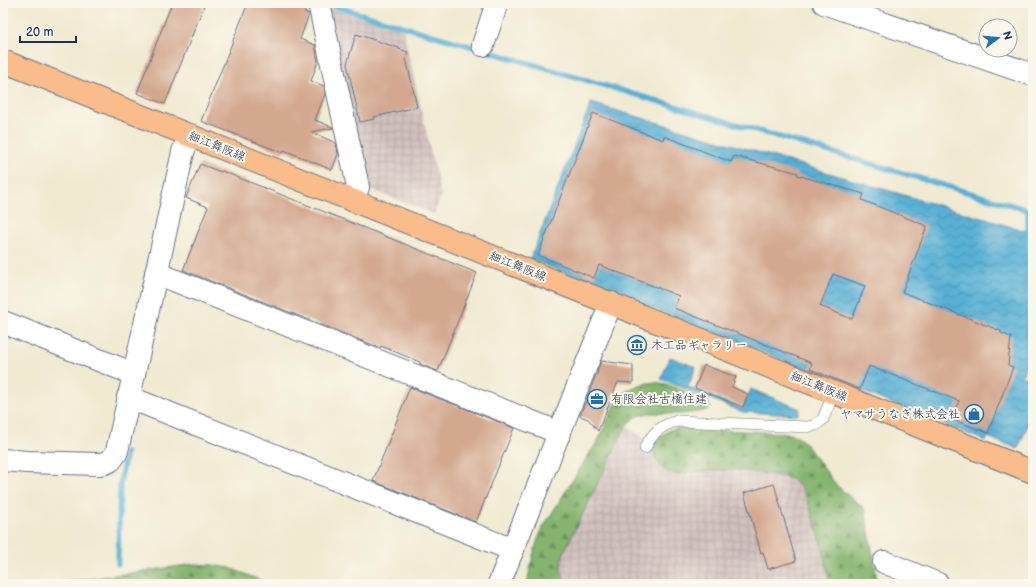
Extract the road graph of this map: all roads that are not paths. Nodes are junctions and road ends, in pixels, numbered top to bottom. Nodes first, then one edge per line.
1 (319, 3) edge
2 (497, 3) edge
3 (824, 3) edge
4 (483, 46) dead end
5 (3, 61) edge
6 (1033, 75) edge
7 (190, 135) junction
8 (353, 200) junction
9 (156, 273) junction
10 (611, 303) junction
11 (3, 322) edge
12 (134, 374) junction
13 (834, 392) junction
14 (128, 397) junction
15 (560, 432) junction
16 (645, 448) dead end
17 (3, 460) edge
18 (1033, 472) edge
19 (513, 550) junction
20 (884, 562) dead end
21 (499, 584) edge
22 (938, 584) edge

1 - 8 street
2 - 4 street
3 - 6 street
5 - 7 main road, 細江舞阪線
7 - 8 main road, 細江舞阪線
7 - 9 street
8 - 10 main road, 細江舞阪線
9 - 12 street
9 - 15 street
10 - 13 main road, 細江舞阪線
10 - 15 street
11 - 12 street
12 - 14 street
13 - 16 lane
13 - 18 main road, 細江舞阪線
14 - 17 street
14 - 19 street
15 - 19 street
19 - 21 street
20 - 22 street

